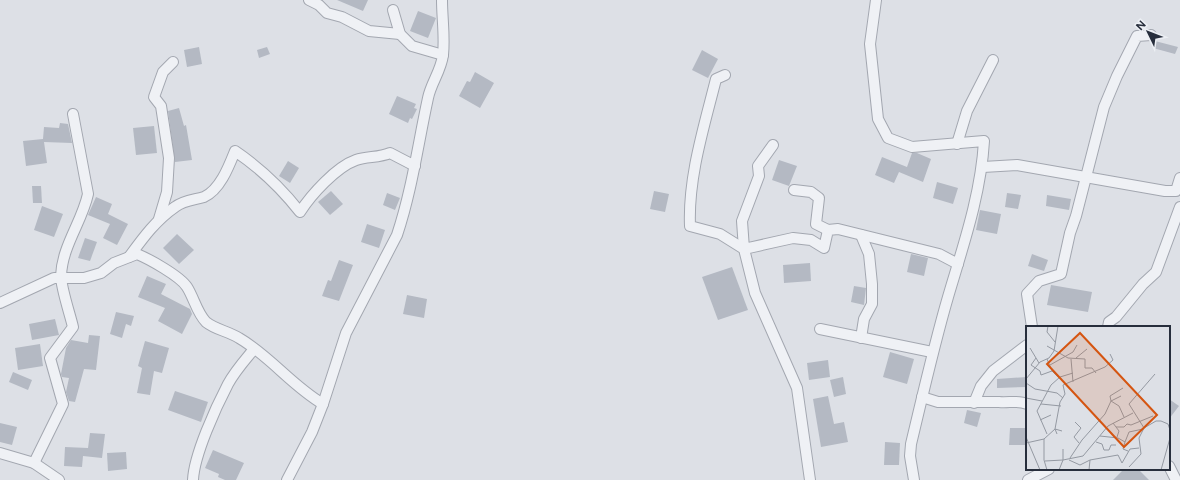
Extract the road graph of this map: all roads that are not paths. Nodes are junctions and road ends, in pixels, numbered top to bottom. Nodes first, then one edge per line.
1 (309, 0) edge
2 (442, 0) edge
3 (876, 0) edge
4 (393, 10) dead end
5 (400, 34) junction
6 (1151, 35) dead end
7 (443, 55) junction
8 (993, 60) dead end
9 (173, 62) dead end
10 (726, 75) dead end
11 (73, 114) dead end
12 (957, 144) junction
13 (773, 145) dead end
14 (415, 166) junction
15 (983, 167) junction
16 (1086, 176) junction
17 (1180, 178) edge
18 (794, 190) dead end
19 (1176, 191) junction
20 (1180, 202) edge
21 (1180, 207) edge
22 (159, 219) junction
23 (828, 230) junction
24 (861, 235) junction
25 (744, 249) junction
26 (128, 258) junction
27 (958, 264) junction
28 (61, 276) junction
29 (0, 302) edge
30 (1032, 326) edge
31 (1108, 326) edge
32 (820, 329) dead end
33 (861, 338) junction
34 (1026, 346) edge
35 (254, 349) junction
36 (932, 352) junction
37 (922, 397) junction
38 (974, 403) junction
39 (323, 404) junction
40 (1026, 404) edge
41 (0, 453) edge
42 (34, 463) junction
43 (1170, 468) edge
44 (1047, 470) edge
45 (59, 480) edge
46 (193, 480) edge
47 (287, 480) edge
48 (810, 480) edge
49 (914, 480) edge
50 (1028, 480) edge
51 (1176, 480) edge

1 - 5 street
2 - 7 street
3 - 12 street
4 - 5 street
5 - 7 street
6 - 16 street
7 - 14 street
8 - 12 street
9 - 22 street
10 - 25 street
11 - 28 street
12 - 15 street
13 - 25 street
14 - 22 street
14 - 39 street
15 - 16 street
15 - 27 street
16 - 19 street
16 - 30 street
17 - 19 street
18 - 23 street
19 - 20 street
21 - 31 street
22 - 26 street
23 - 24 street
23 - 25 street
24 - 27 street
24 - 33 street
25 - 48 street
26 - 28 street
26 - 35 street
27 - 36 street
28 - 29 street
28 - 42 street
32 - 33 street
33 - 36 street
34 - 38 street
35 - 39 street
35 - 46 street
36 - 37 street
37 - 38 street
37 - 49 street
38 - 40 street
39 - 47 street
41 - 42 street
42 - 45 street
43 - 51 street
44 - 50 street

